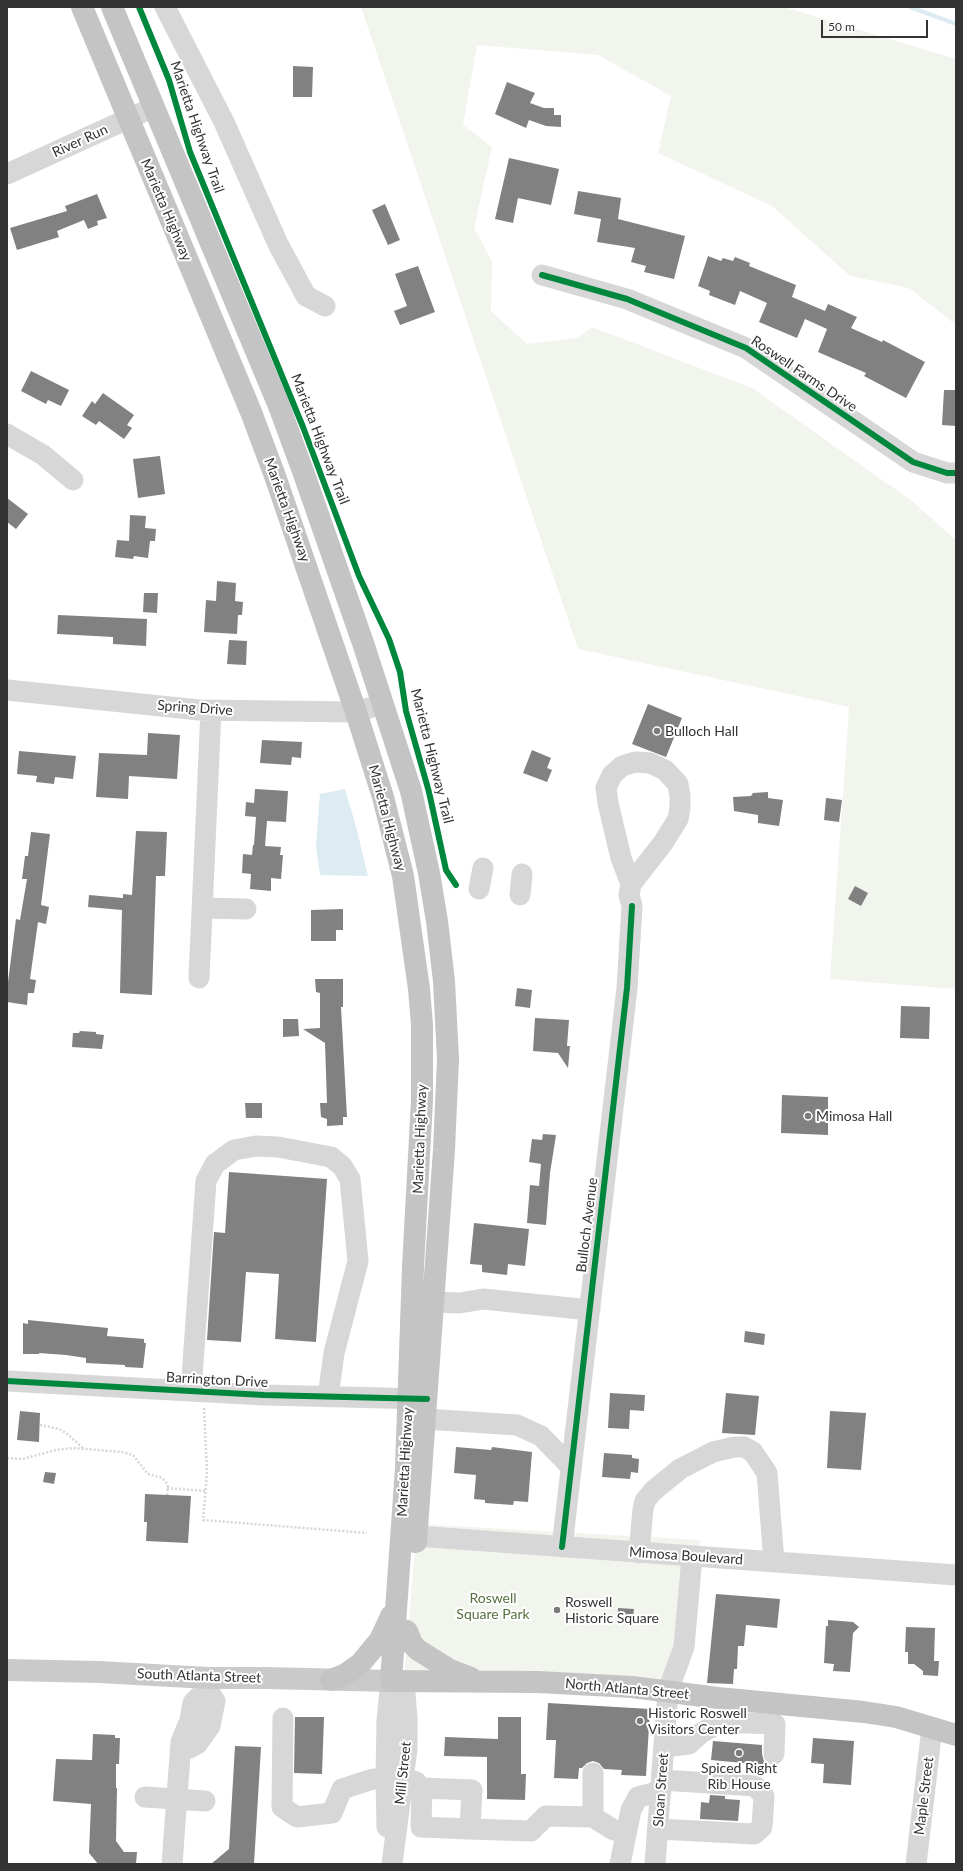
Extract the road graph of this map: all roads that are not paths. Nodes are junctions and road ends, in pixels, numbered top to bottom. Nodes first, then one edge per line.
1 (82, 7) edge
2 (112, 7) edge
3 (165, 7) edge
4 (154, 108) junction
5 (128, 119) junction
6 (7, 174) edge
7 (542, 275) dead end
8 (325, 306) dead end
9 (7, 434) edge
10 (956, 473) edge
11 (73, 480) dead end
12 (7, 690) edge
13 (382, 704) junction
14 (211, 710) junction
15 (356, 712) junction
16 (483, 868) dead end
17 (522, 874) dead end
18 (631, 884) junction
19 (479, 889) dead end
20 (520, 895) dead end
21 (202, 908) junction
22 (246, 910) dead end
23 (199, 978) dead end
24 (434, 1302) junction
25 (590, 1310) junction
26 (7, 1381) edge
27 (196, 1391) junction
28 (328, 1397) junction
29 (420, 1405) junction
30 (571, 1467) junction
31 (416, 1536) junction
32 (562, 1547) junction
33 (639, 1553) junction
34 (692, 1557) junction
35 (774, 1562) junction
36 (956, 1575) edge
37 (397, 1592) junction
38 (407, 1630) junction
39 (7, 1670) edge
40 (331, 1680) junction
41 (397, 1681) junction
42 (481, 1681) junction
43 (207, 1684) junction
44 (668, 1691) junction
45 (283, 1718) dead end
46 (932, 1728) junction
47 (956, 1735) edge
48 (664, 1747) junction
49 (774, 1754) dead end
50 (593, 1773) dead end
51 (395, 1778) junction
52 (661, 1785) junction
53 (422, 1788) junction
54 (144, 1797) dead end
55 (177, 1800) junction
56 (205, 1801) dead end
57 (593, 1817) junction
58 (470, 1829) junction
59 (658, 1829) junction
60 (626, 1834) junction
61 (172, 1864) edge
62 (392, 1864) edge
63 (620, 1864) edge
64 (656, 1864) edge
65 (916, 1864) edge

1 - 5 highway, Marietta Highway
2 - 4 highway, Marietta Highway
3 - 8 street
4 - 5 street, River Run
4 - 13 highway, Marietta Highway
5 - 6 street, River Run
5 - 15 highway, Marietta Highway
7 - 10 street, Roswell Farms Drive
9 - 11 street
12 - 14 street, Spring Drive
13 - 15 street, Spring Drive
13 - 24 highway, Marietta Highway
14 - 15 street, Spring Drive
14 - 21 street
15 - 29 highway, Marietta Highway
16 - 19 street
17 - 20 street
18 - 18 street
18 - 25 street, Bulloch Avenue
21 - 22 street
21 - 23 street
24 - 25 street
24 - 29 highway, Marietta Highway
25 - 30 street, Bulloch Avenue
26 - 27 street, Barrington Drive
27 - 28 street, Barrington Drive
27 - 28 street
28 - 29 street, Barrington Drive
29 - 30 street, Barrington Drive
29 - 31 highway, Marietta Highway
29 - 37 highway, Marietta Highway
30 - 32 street, Bulloch Avenue
31 - 32 street, Mimosa Boulevard
31 - 38 highway, Marietta Highway
32 - 33 street, Mimosa Boulevard
33 - 34 street, Mimosa Boulevard
33 - 35 street
34 - 35 street, Mimosa Boulevard
34 - 44 street, Sloan Street
35 - 36 street, Mimosa Boulevard
37 - 40 highway
37 - 41 highway, Marietta Highway
38 - 41 highway, Marietta Highway
38 - 42 highway
39 - 43 main road, South Atlanta Street
40 - 41 main road, South Atlanta Street
40 - 43 main road, South Atlanta Street
41 - 42 highway, North Atlanta Street
41 - 51 street, Mill Street
42 - 44 highway, North Atlanta Street
43 - 55 street
44 - 46 highway, North Atlanta Street
44 - 48 street, Sloan Street
45 - 51 street
46 - 47 highway, North Atlanta Street
46 - 65 street, Maple Street
48 - 49 street
48 - 52 street, Sloan Street
50 - 57 street
51 - 53 street
51 - 62 street, Mill Street
52 - 59 street, Sloan Street
52 - 59 street
52 - 60 street
53 - 58 street
53 - 58 street
54 - 55 street
55 - 56 street
55 - 61 street
57 - 58 street
57 - 60 street
59 - 64 street, Sloan Street
60 - 63 street

